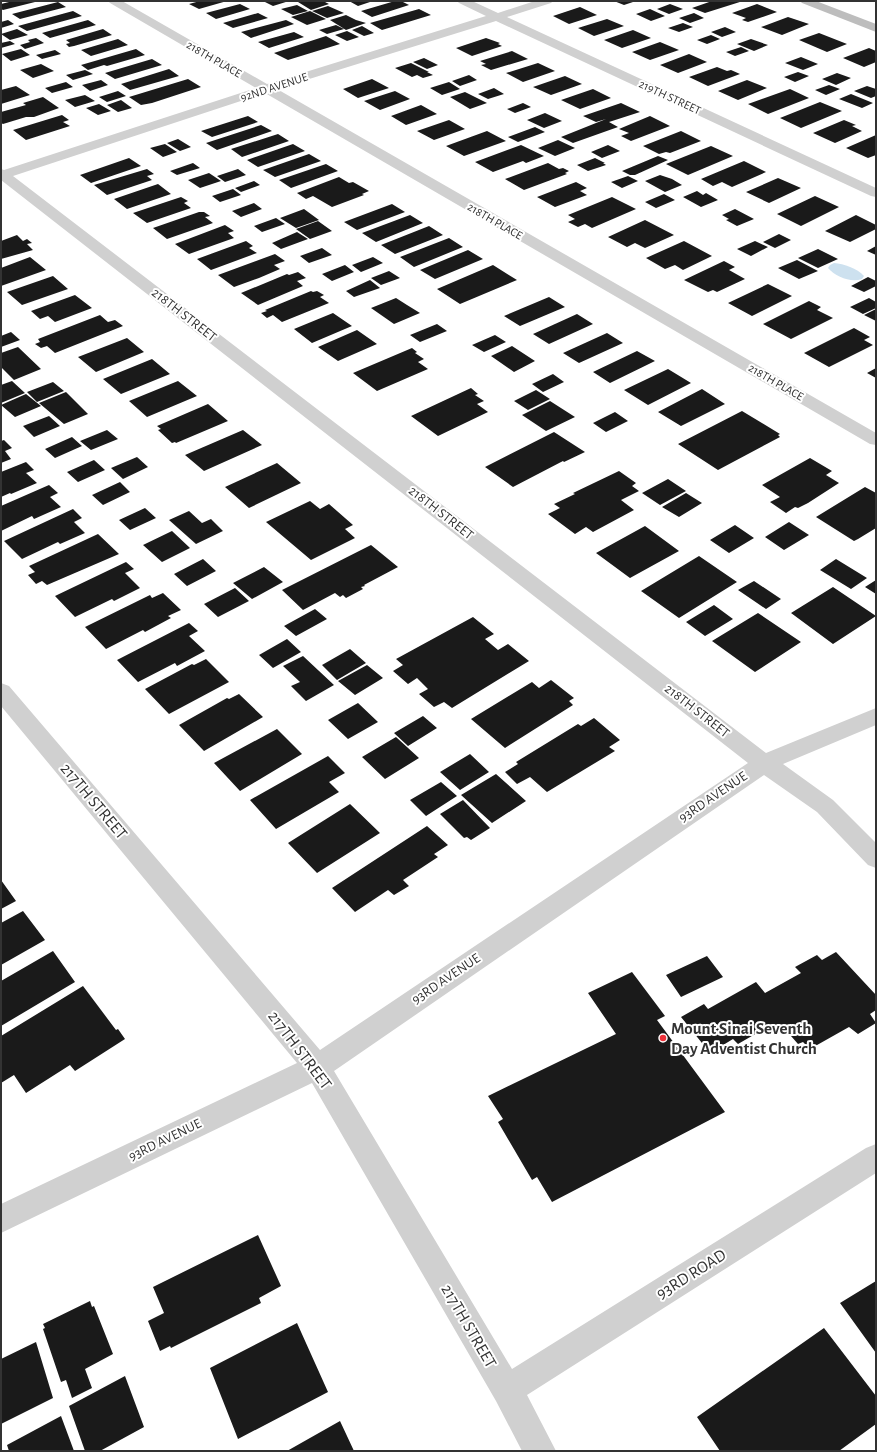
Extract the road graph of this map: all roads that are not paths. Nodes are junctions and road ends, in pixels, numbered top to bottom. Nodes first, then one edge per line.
1 (114, 1) edge
2 (463, 1) edge
3 (547, 1) edge
4 (806, 1) edge
5 (498, 17) junction
6 (876, 28) edge
7 (266, 89) junction
8 (2, 174) edge
9 (876, 193) edge
10 (876, 440) edge
11 (1, 691) edge
12 (876, 716) edge
13 (764, 763) junction
14 (876, 858) edge
15 (317, 1067) junction
16 (876, 1157) edge
17 (1, 1219) edge
18 (507, 1390) junction
19 (540, 1451) edge

1 - 7 street, 218TH PLACE
2 - 5 street, 219TH STREET
3 - 5 street, 92ND AVENUE
4 - 6 main road
5 - 7 street, 92ND AVENUE
5 - 9 street, 219TH STREET
7 - 8 street, 92ND AVENUE
7 - 10 street, 218TH PLACE
8 - 13 street, 218TH STREET
11 - 15 street, 217TH STREET
12 - 13 street, 93RD AVENUE
13 - 14 street, 218TH STREET
13 - 15 street, 93RD AVENUE
15 - 17 street, 93RD AVENUE
15 - 18 street, 217TH STREET
16 - 18 street, 93RD ROAD
18 - 19 street, 217TH STREET

